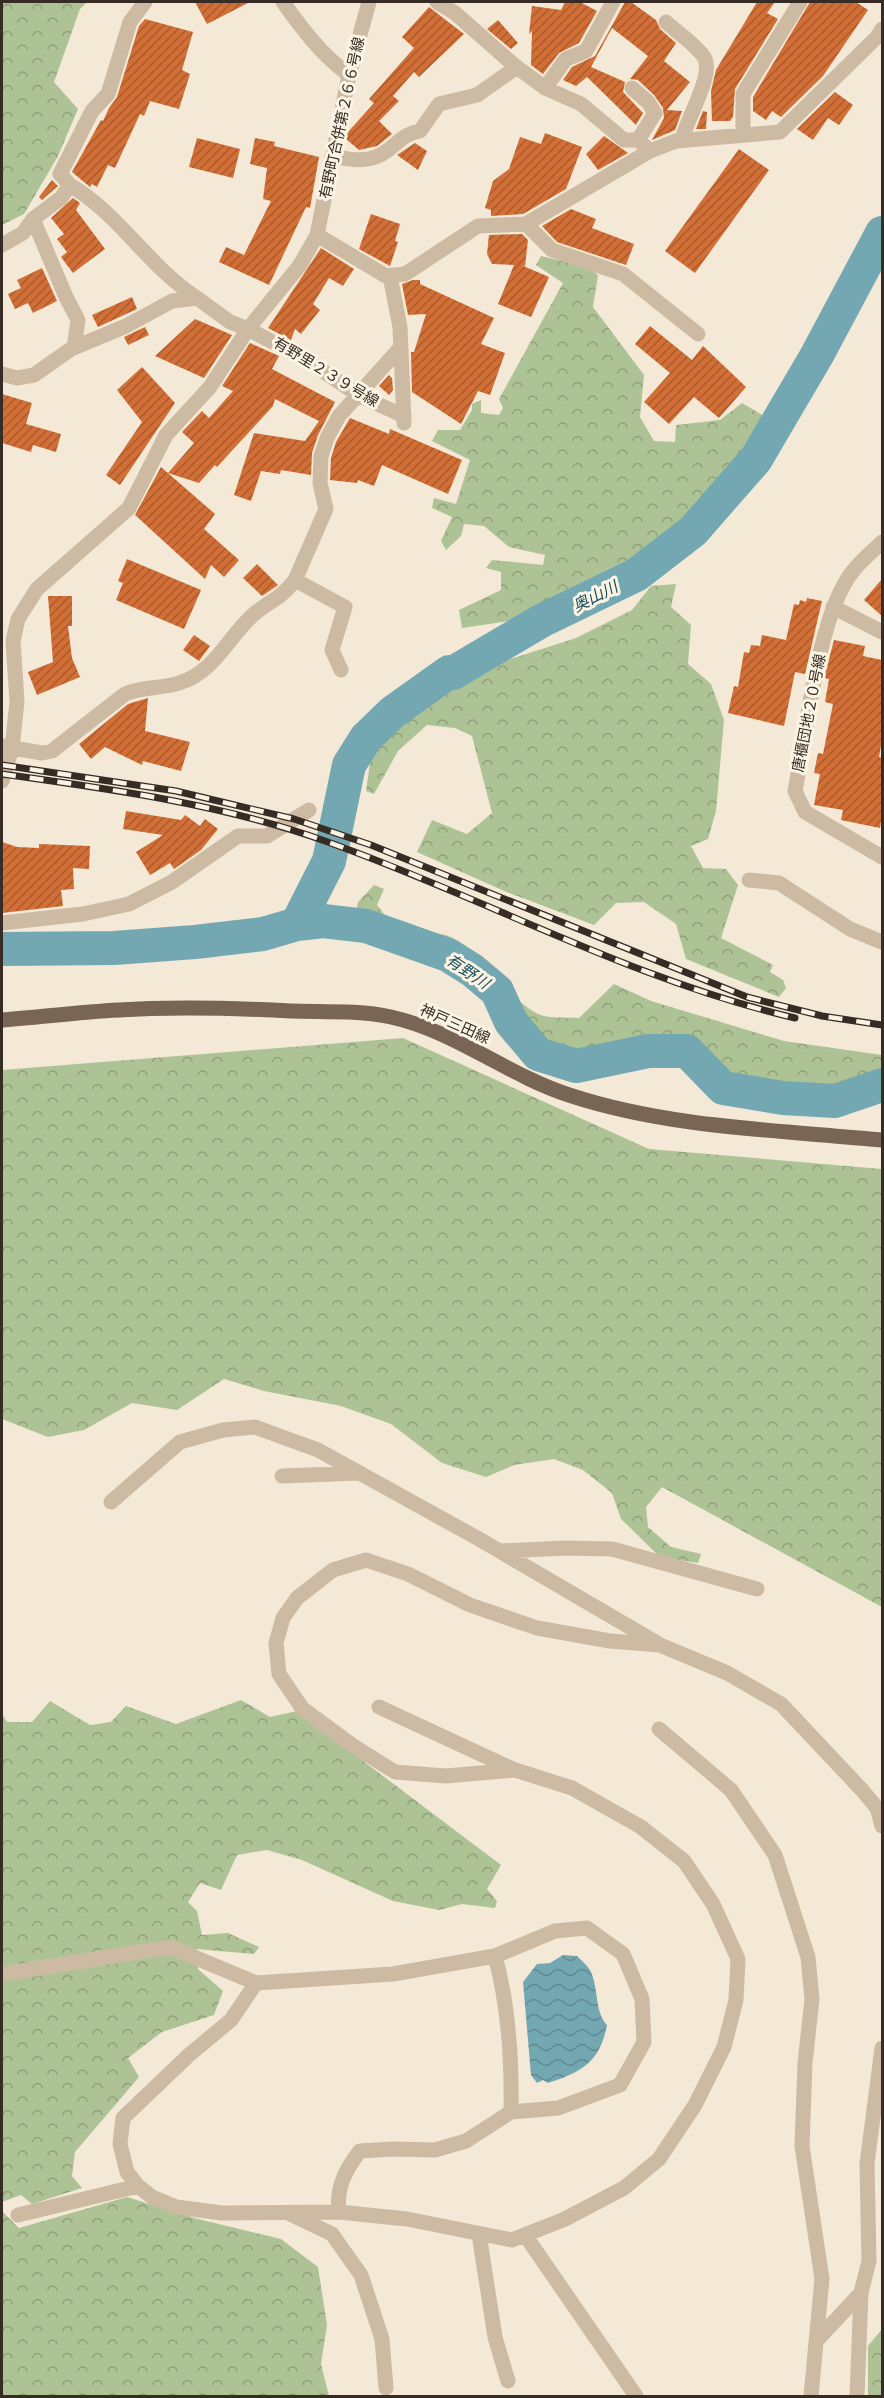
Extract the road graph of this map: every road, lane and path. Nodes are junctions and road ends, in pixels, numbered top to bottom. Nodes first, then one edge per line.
1 (145, 2) edge
2 (283, 2) edge
3 (369, 2) edge
4 (438, 2) edge
5 (613, 2) edge
6 (800, 2) edge
7 (666, 22) dead end
8 (882, 29) edge
9 (517, 68) junction
10 (349, 75) junction
11 (545, 88) junction
12 (632, 88) dead end
13 (743, 135) junction
14 (682, 140) junction
15 (644, 145) junction
16 (332, 156) junction
17 (70, 185) junction
18 (33, 219) junction
19 (526, 224) junction
20 (317, 235) junction
21 (2, 245) edge
22 (390, 276) junction
23 (197, 298) junction
24 (248, 329) junction
25 (698, 334) dead end
26 (401, 347) junction
27 (74, 348) junction
28 (2, 374) edge
29 (358, 395) junction
30 (882, 542) edge
31 (296, 580) junction
32 (833, 607) junction
33 (882, 632) edge
34 (341, 670) dead end
35 (7, 747) edge
36 (2, 781) edge
37 (309, 810) dead end
38 (882, 857) edge
39 (749, 880) dead end
40 (2, 923) edge
41 (882, 942) edge
42 (2, 1020) edge
43 (882, 1140) edge
44 (361, 1473) junction
45 (282, 1476) dead end
46 (111, 1502) dead end
47 (501, 1551) junction
48 (758, 1589) dead end
49 (660, 1645) junction
50 (379, 1707) dead end
51 (659, 1729) dead end
52 (515, 1770) junction
53 (882, 1826) edge
54 (495, 1956) junction
55 (2, 1974) edge
56 (256, 1983) junction
57 (882, 2048) edge
58 (511, 2112) junction
59 (138, 2186) junction
60 (283, 2211) junction
61 (339, 2212) junction
62 (18, 2215) dead end
63 (479, 2234) junction
64 (525, 2235) junction
65 (876, 2261) edge
66 (861, 2293) junction
67 (817, 2340) junction
68 (508, 2381) dead end
69 (386, 2388) dead end
70 (636, 2397) edge
71 (812, 2397) edge
72 (857, 2397) edge

1 - 17 street
2 - 10 street
3 - 10 street, 有野町合併第２６６号線
4 - 9 street
5 - 11 street
6 - 13 street
7 - 14 street
8 - 13 street
9 - 11 street
9 - 16 street
10 - 16 street, 有野町合併第２６６号線
11 - 15 street
12 - 15 street
13 - 14 street
14 - 15 street
15 - 19 street
16 - 20 street, 有野町合併第２６６号線
17 - 18 street
17 - 23 street, 有野里２３９号線
18 - 21 street
18 - 27 street
19 - 22 street
19 - 25 street
20 - 22 street
20 - 24 street, 有野町合併第２６６号線
22 - 26 street
23 - 24 street, 有野里２３９号線
23 - 27 street
24 - 29 street, 有野里２３９号線
24 - 35 street, 有野町合併第２６６号線
26 - 29 street
26 - 29 street, 有野里２３９号線
27 - 28 street
29 - 31 street
30 - 32 street, 唐櫃団地２０号線
31 - 34 street
31 - 35 street
32 - 33 street
32 - 38 street, 唐櫃団地２０号線
35 - 36 street, 有野町合併第２６６号線
37 - 40 street
39 - 41 street
42 - 43 main road, 神戸三田線
44 - 45 street
44 - 46 street
44 - 47 street
47 - 48 street
47 - 49 street
49 - 52 street
49 - 53 street
50 - 52 street
51 - 67 street
52 - 64 street
54 - 56 street
54 - 58 street
54 - 58 street
55 - 56 street
56 - 59 street
57 - 65 street
58 - 61 street
59 - 60 street
59 - 62 street
60 - 61 street
60 - 69 street
61 - 63 street
63 - 64 street
63 - 68 street
64 - 70 street
65 - 66 street
66 - 67 street
66 - 72 street
67 - 71 street

